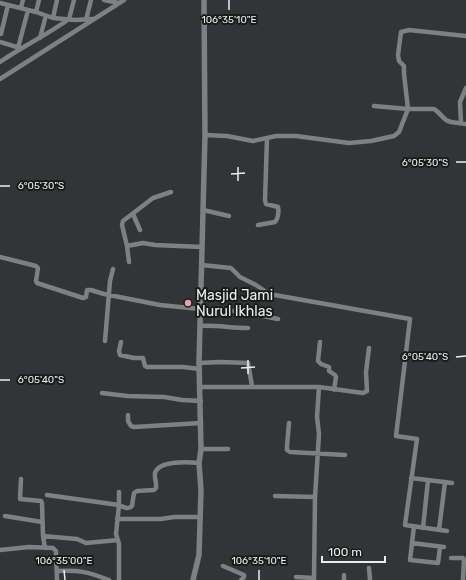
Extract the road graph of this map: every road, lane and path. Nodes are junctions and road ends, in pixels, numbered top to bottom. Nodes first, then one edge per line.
1 (23, 0) edge
2 (39, 0) edge
3 (57, 0) edge
4 (74, 0) edge
5 (91, 0) edge
6 (104, 0) edge
7 (124, 0) edge
8 (204, 0) edge
9 (112, 1) edge
10 (4, 3) edge
11 (119, 3) junction
12 (21, 8) junction
13 (36, 12) junction
14 (27, 14) dead end
15 (53, 18) junction
16 (45, 19) dead end
17 (69, 19) junction
18 (94, 19) junction
19 (86, 20) junction
20 (2, 25) edge
21 (1, 34) dead end
22 (466, 36) edge
23 (40, 38) junction
24 (0, 42) edge
25 (19, 48) junction
26 (0, 62) edge
27 (0, 79) edge
28 (466, 88) edge
29 (374, 106) dead end
30 (408, 109) junction
31 (464, 123) edge
32 (205, 135) junction
33 (267, 138) junction
34 (171, 192) dead end
35 (204, 210) junction
36 (133, 214) junction
37 (229, 216) dead end
38 (258, 225) dead end
39 (140, 230) dead end
40 (127, 246) junction
41 (202, 247) junction
42 (0, 258) edge
43 (128, 262) dead end
44 (202, 265) junction
45 (113, 269) dead end
46 (109, 295) junction
47 (200, 309) junction
48 (278, 319) dead end
49 (200, 326) junction
50 (248, 328) dead end
51 (105, 341) dead end
52 (121, 342) dead end
53 (320, 342) dead end
54 (369, 348) dead end
55 (199, 366) junction
56 (252, 386) junction
57 (201, 387) junction
58 (319, 387) junction
59 (334, 390) junction
60 (102, 393) dead end
61 (201, 401) junction
62 (128, 415) dead end
63 (201, 423) junction
64 (289, 423) dead end
65 (228, 448) dead end
66 (201, 449) junction
67 (317, 454) junction
68 (345, 455) dead end
69 (199, 463) junction
70 (411, 478) junction
71 (21, 479) dead end
72 (428, 480) junction
73 (445, 482) junction
74 (452, 483) dead end
75 (119, 492) dead end
76 (47, 495) dead end
77 (275, 496) dead end
78 (315, 497) junction
79 (119, 505) junction
80 (5, 516) dead end
81 (200, 517) junction
82 (117, 519) junction
83 (42, 522) junction
84 (414, 526) junction
85 (423, 528) junction
86 (439, 530) junction
87 (447, 531) dead end
88 (43, 536) junction
89 (118, 540) junction
90 (412, 543) junction
91 (45, 548) junction
92 (0, 550) edge
93 (451, 558) dead end
94 (223, 566) dead end
95 (369, 568) dead end
96 (57, 571) junction
97 (296, 577) dead end
98 (99, 578) edge
99 (314, 579) edge
100 (57, 580) edge
101 (109, 580) edge
102 (119, 580) edge
103 (193, 580) edge
104 (241, 580) edge
105 (370, 580) edge
106 (463, 580) edge

1 - 12 street
2 - 13 street
3 - 15 street
4 - 17 street
5 - 19 street
6 - 9 street
7 - 11 street
8 - 32 street
9 - 11 street
10 - 12 street
10 - 20 street
11 - 18 street
12 - 13 street
13 - 15 street
14 - 25 street
15 - 17 street
16 - 23 street
17 - 19 street
17 - 23 street
18 - 19 street
18 - 27 street
20 - 21 street
22 - 30 street
23 - 25 street
24 - 25 street
25 - 26 street
28 - 31 street
29 - 30 street
30 - 31 street
30 - 33 street
32 - 33 street
32 - 35 street
33 - 38 street
34 - 36 street
35 - 37 street
35 - 41 street
36 - 39 street
36 - 40 street
40 - 41 street
40 - 43 street
41 - 44 street
42 - 46 street
44 - 47 street
44 - 70 street
45 - 46 street
46 - 47 street
46 - 51 street
47 - 48 street
47 - 49 street
49 - 50 street
49 - 55 street
52 - 55 street
53 - 59 street
54 - 59 street
55 - 56 street
55 - 57 street
56 - 57 street
56 - 58 street
57 - 61 street
58 - 59 street
58 - 67 street
60 - 61 street
61 - 63 street
62 - 63 street
63 - 66 street
64 - 67 street
65 - 66 street
66 - 69 street
67 - 68 street
67 - 78 street
69 - 79 street
69 - 81 street
70 - 72 street
70 - 84 street
71 - 83 street
72 - 73 street
72 - 85 street
73 - 74 street
73 - 86 street
75 - 79 street
76 - 79 street
77 - 78 street
78 - 99 street
79 - 82 street
80 - 83 street
81 - 82 street
81 - 103 street
82 - 89 street
83 - 88 street
84 - 85 street
84 - 90 street
85 - 86 street
86 - 87 street
88 - 89 street
88 - 91 street
89 - 102 street
90 - 90 street
91 - 92 street
91 - 96 street
93 - 106 street
94 - 104 street
95 - 105 street
96 - 98 street
96 - 100 street
97 - 99 street
98 - 101 street

